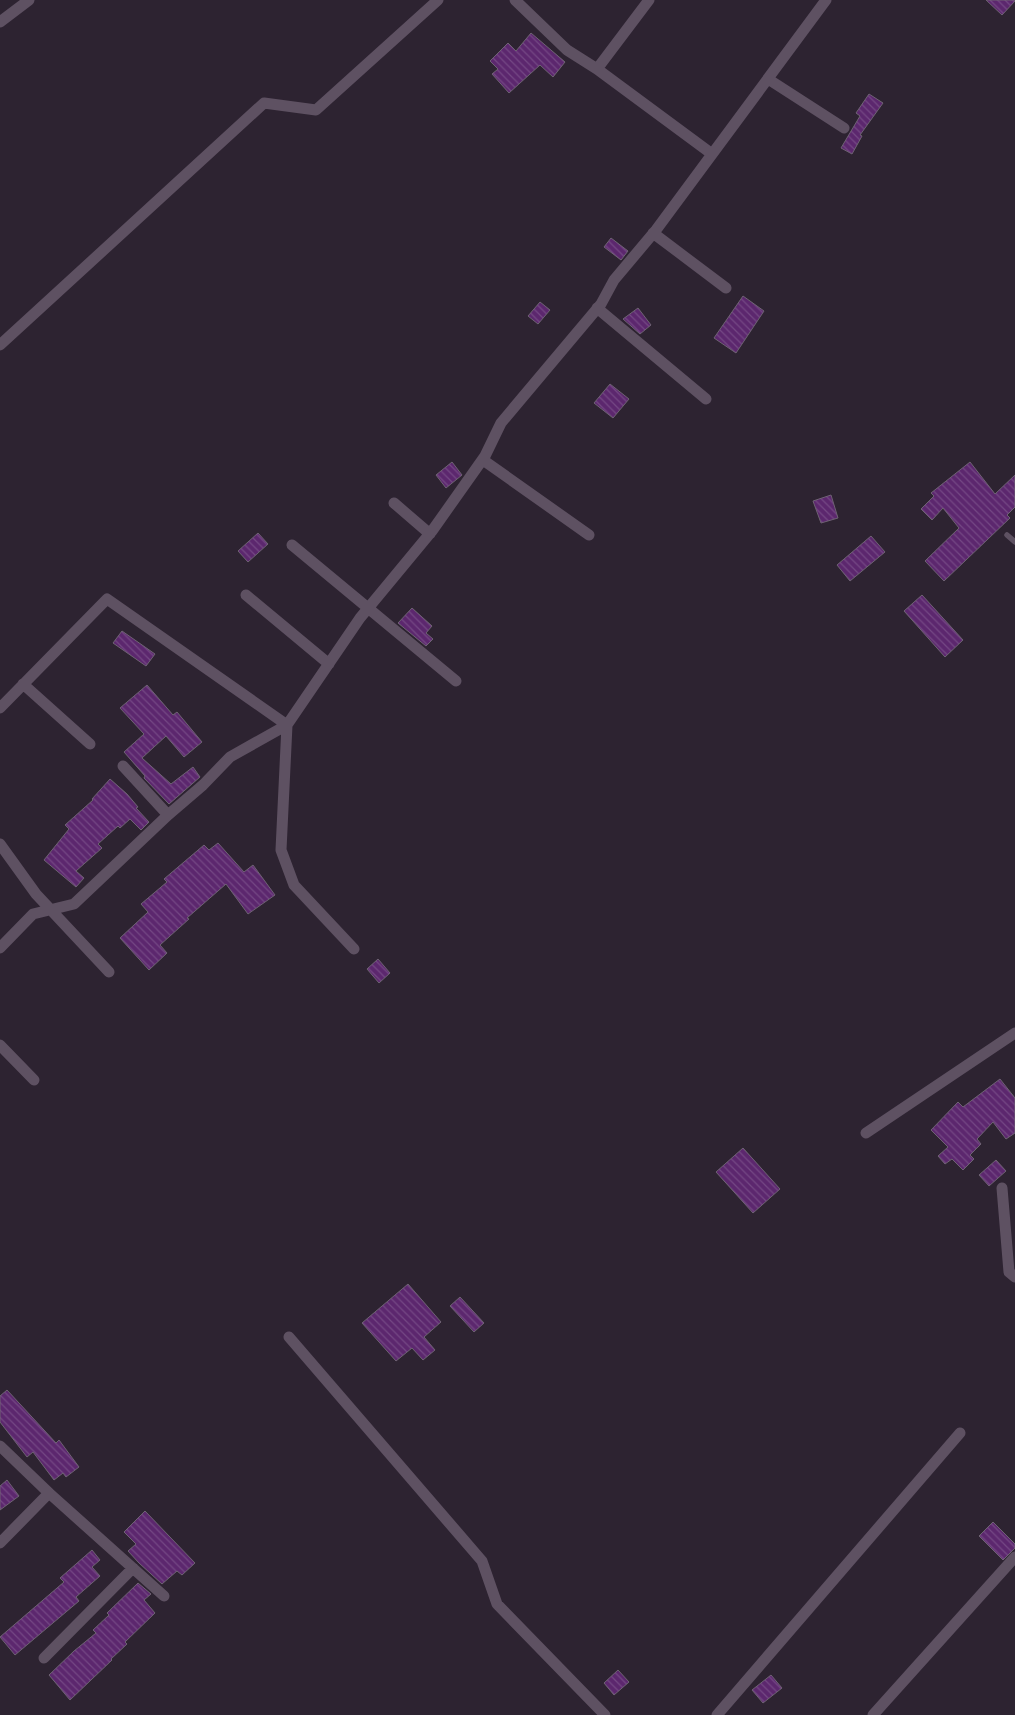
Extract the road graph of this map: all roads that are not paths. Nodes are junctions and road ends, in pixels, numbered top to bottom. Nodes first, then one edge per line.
1 (29, 0) edge
2 (438, 0) edge
3 (515, 0) edge
4 (650, 0) edge
5 (826, 0) edge
6 (0, 22) edge
7 (597, 69) junction
8 (768, 79) junction
9 (844, 128) dead end
10 (712, 154) junction
11 (653, 234) junction
12 (726, 288) dead end
13 (597, 308) junction
14 (0, 345) edge
15 (706, 399) dead end
16 (483, 460) junction
17 (394, 503) dead end
18 (430, 534) junction
19 (589, 535) dead end
20 (1007, 535) dead end
21 (1015, 542) edge
22 (292, 545) dead end
23 (246, 595) dead end
24 (369, 609) junction
25 (329, 664) junction
26 (456, 681) dead end
27 (23, 684) junction
28 (0, 708) edge
29 (287, 725) junction
30 (90, 744) dead end
31 (123, 766) dead end
32 (168, 816) junction
33 (0, 844) edge
34 (53, 910) junction
35 (0, 948) edge
36 (354, 948) dead end
37 (109, 972) dead end
38 (1015, 1033) edge
39 (0, 1045) edge
40 (34, 1080) dead end
41 (866, 1133) dead end
42 (1002, 1188) dead end
43 (1015, 1277) edge
44 (289, 1337) dead end
45 (960, 1433) dead end
46 (0, 1446) edge
47 (49, 1493) junction
48 (0, 1542) edge
49 (1015, 1557) edge
50 (132, 1568) junction
51 (164, 1596) dead end
52 (44, 1658) dead end
53 (605, 1715) edge
54 (716, 1715) edge
55 (873, 1715) edge

1 - 6 street
2 - 14 street
3 - 7 street
4 - 7 street
5 - 8 street
7 - 10 street
8 - 9 street
8 - 10 street
10 - 11 street
11 - 12 street
11 - 13 street
13 - 15 street
13 - 16 street
16 - 18 street
16 - 19 street
17 - 18 street
18 - 24 street
20 - 21 lane
22 - 24 street
23 - 25 street
24 - 25 street
24 - 26 street
25 - 29 street
27 - 28 street
27 - 29 street
27 - 30 street
29 - 32 street
29 - 36 street
31 - 32 street
32 - 34 street
33 - 34 street
34 - 35 street
34 - 37 street
38 - 41 street
39 - 40 street
42 - 43 street
44 - 53 street
45 - 54 street
46 - 47 street
47 - 48 street
47 - 50 street
49 - 55 street
50 - 51 street
50 - 52 street

